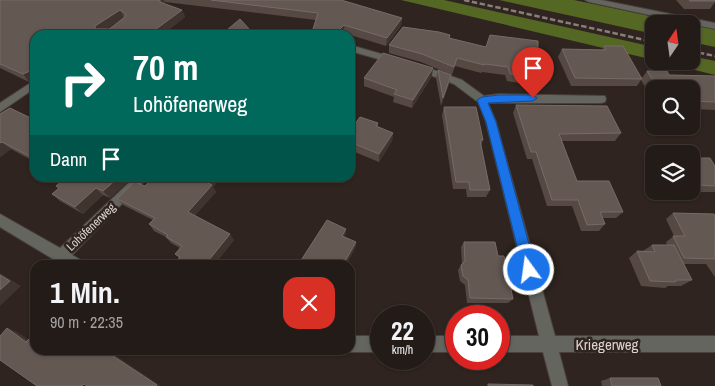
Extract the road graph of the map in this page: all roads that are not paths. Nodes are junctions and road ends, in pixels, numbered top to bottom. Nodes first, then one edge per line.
1 (588, 0) edge
2 (715, 26) edge
3 (355, 49) edge
4 (30, 87) edge
5 (601, 99) dead end
6 (482, 100) junction
7 (0, 108) edge
8 (137, 182) edge
9 (0, 220) edge
10 (61, 256) junction
11 (68, 260) edge
12 (355, 344) edge
13 (370, 344) edge
14 (510, 344) edge
15 (548, 344) junction
16 (715, 344) edge
17 (560, 386) edge

1 - 2 street
3 - 6 street
4 - 7 street
5 - 6 street
6 - 15 street
8 - 10 street, Lohöfenerweg
9 - 10 street
10 - 11 street
12 - 13 street
14 - 15 street, Kriegerweg
15 - 16 street, Kriegerweg
15 - 17 street

